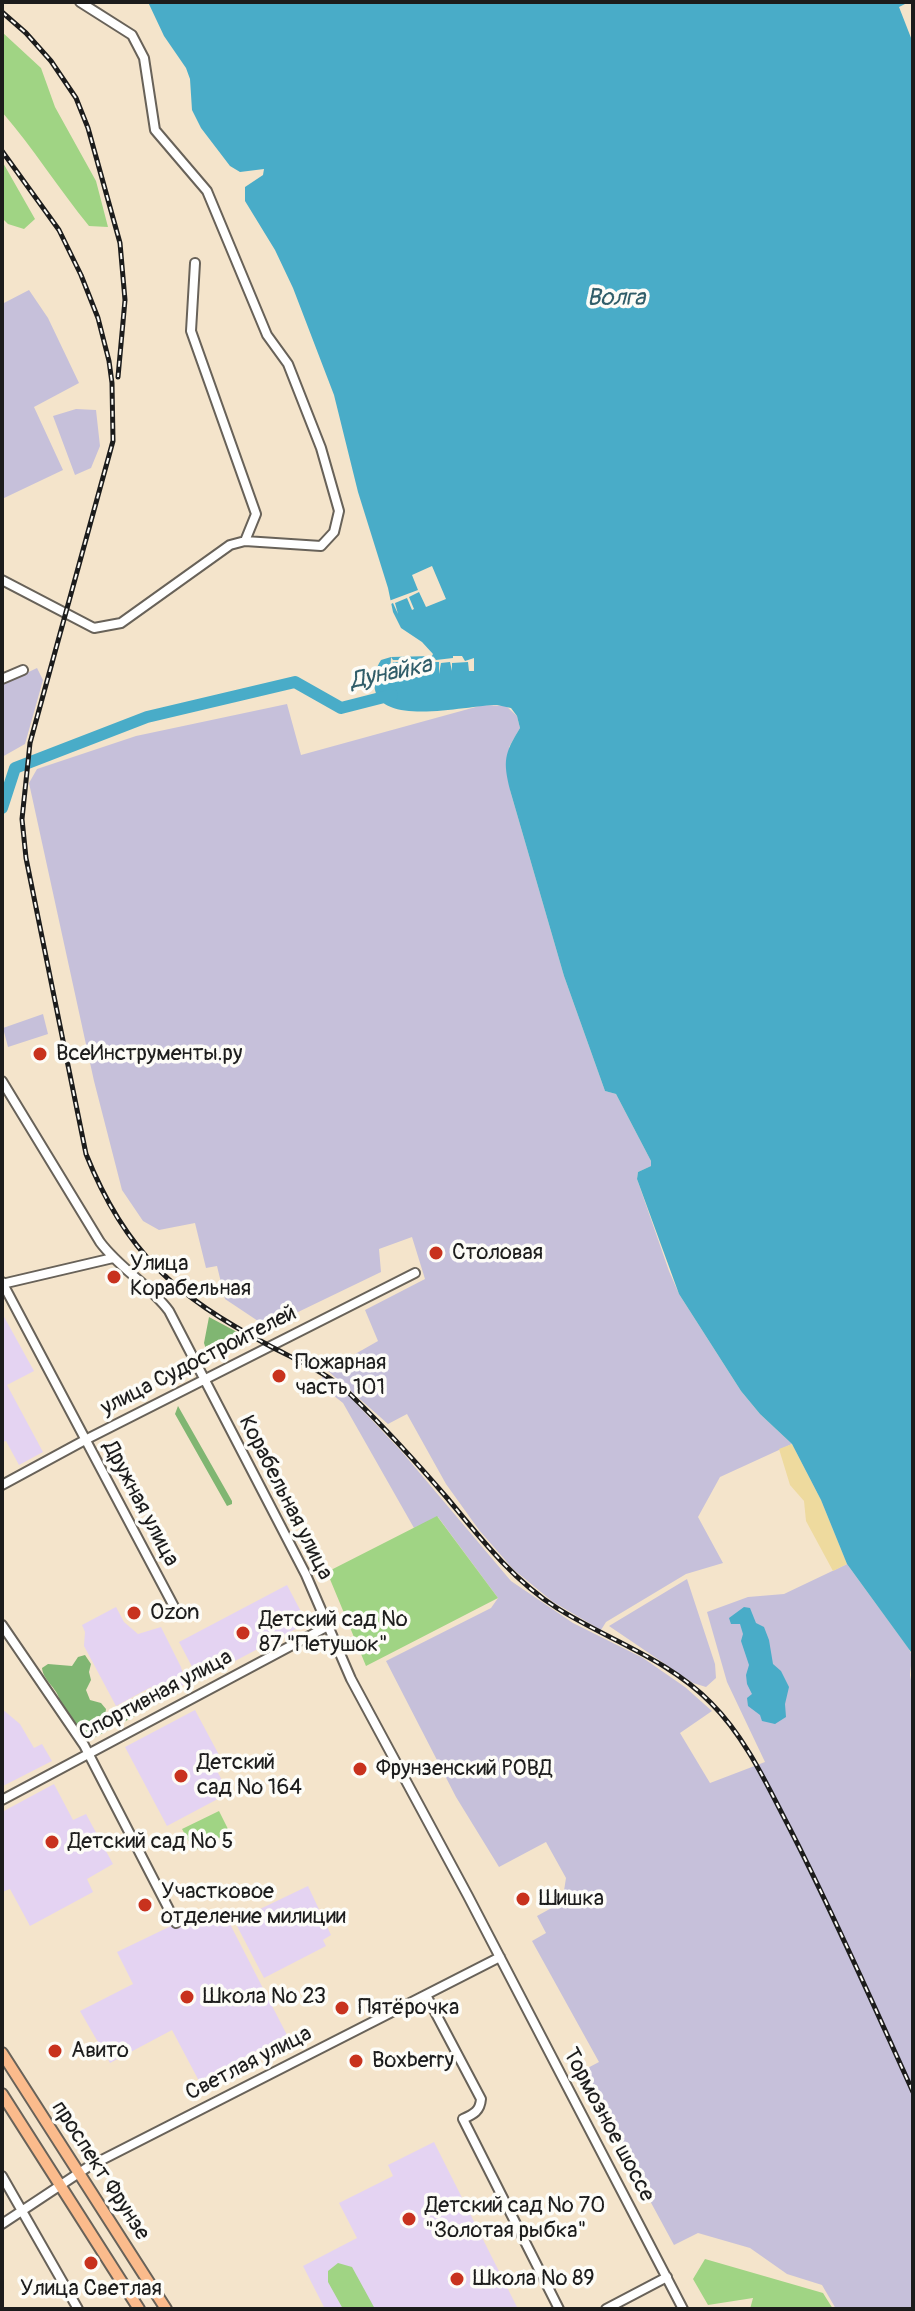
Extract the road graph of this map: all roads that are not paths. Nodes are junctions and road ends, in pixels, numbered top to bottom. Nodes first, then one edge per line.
1 (80, 2) edge
2 (195, 263) dead end
3 (245, 541) junction
4 (2, 580) edge
5 (23, 670) dead end
6 (2, 679) edge
7 (2, 1081) edge
8 (113, 1258) junction
9 (415, 1273) dead end
10 (2, 1283) edge
11 (204, 1380) junction
12 (85, 1440) junction
13 (2, 1485) edge
14 (179, 1616) dead end
15 (2, 1625) edge
16 (328, 1626) junction
17 (88, 1753) junction
18 (2, 1800) edge
19 (176, 1923) dead end
20 (500, 1957) junction
21 (426, 1995) junction
22 (2, 2053) edge
23 (2, 2094) edge
24 (78, 2174) junction
25 (2, 2176) edge
26 (61, 2186) junction
27 (23, 2213) junction
28 (2, 2224) edge
29 (667, 2277) junction
30 (78, 2309) edge
31 (139, 2309) edge
32 (166, 2309) edge
33 (559, 2309) edge
34 (606, 2309) edge
35 (683, 2309) edge

1 - 3 street
2 - 3 street
3 - 4 street
5 - 6 street
7 - 8 street, Корабельная улица
8 - 10 street
8 - 11 street, Корабельная улица
9 - 11 street, улица Судостроителей
10 - 12 street, Дружная улица
11 - 12 street, улица Судостроителей
11 - 16 street, Корабельная улица
12 - 13 street, улица Судостроителей
12 - 14 street, Дружная улица
15 - 17 street
16 - 17 street, Спортивная улица
16 - 20 street, Корабельная улица
17 - 18 street, Спортивная улица
17 - 19 street
20 - 21 street, Светлая улица
20 - 29 street, Тормозное шоссе
21 - 24 street, Светлая улица
21 - 33 street
22 - 24 main road, проспект Фрунзе
23 - 26 main road, проспект Фрунзе
24 - 26 street, Светлая улица
24 - 32 main road, проспект Фрунзе
25 - 27 street
26 - 27 street, Светлая улица
26 - 31 main road, проспект Фрунзе
27 - 28 street, Светлая улица
27 - 30 street
29 - 34 street
29 - 35 street, Тормозное шоссе

